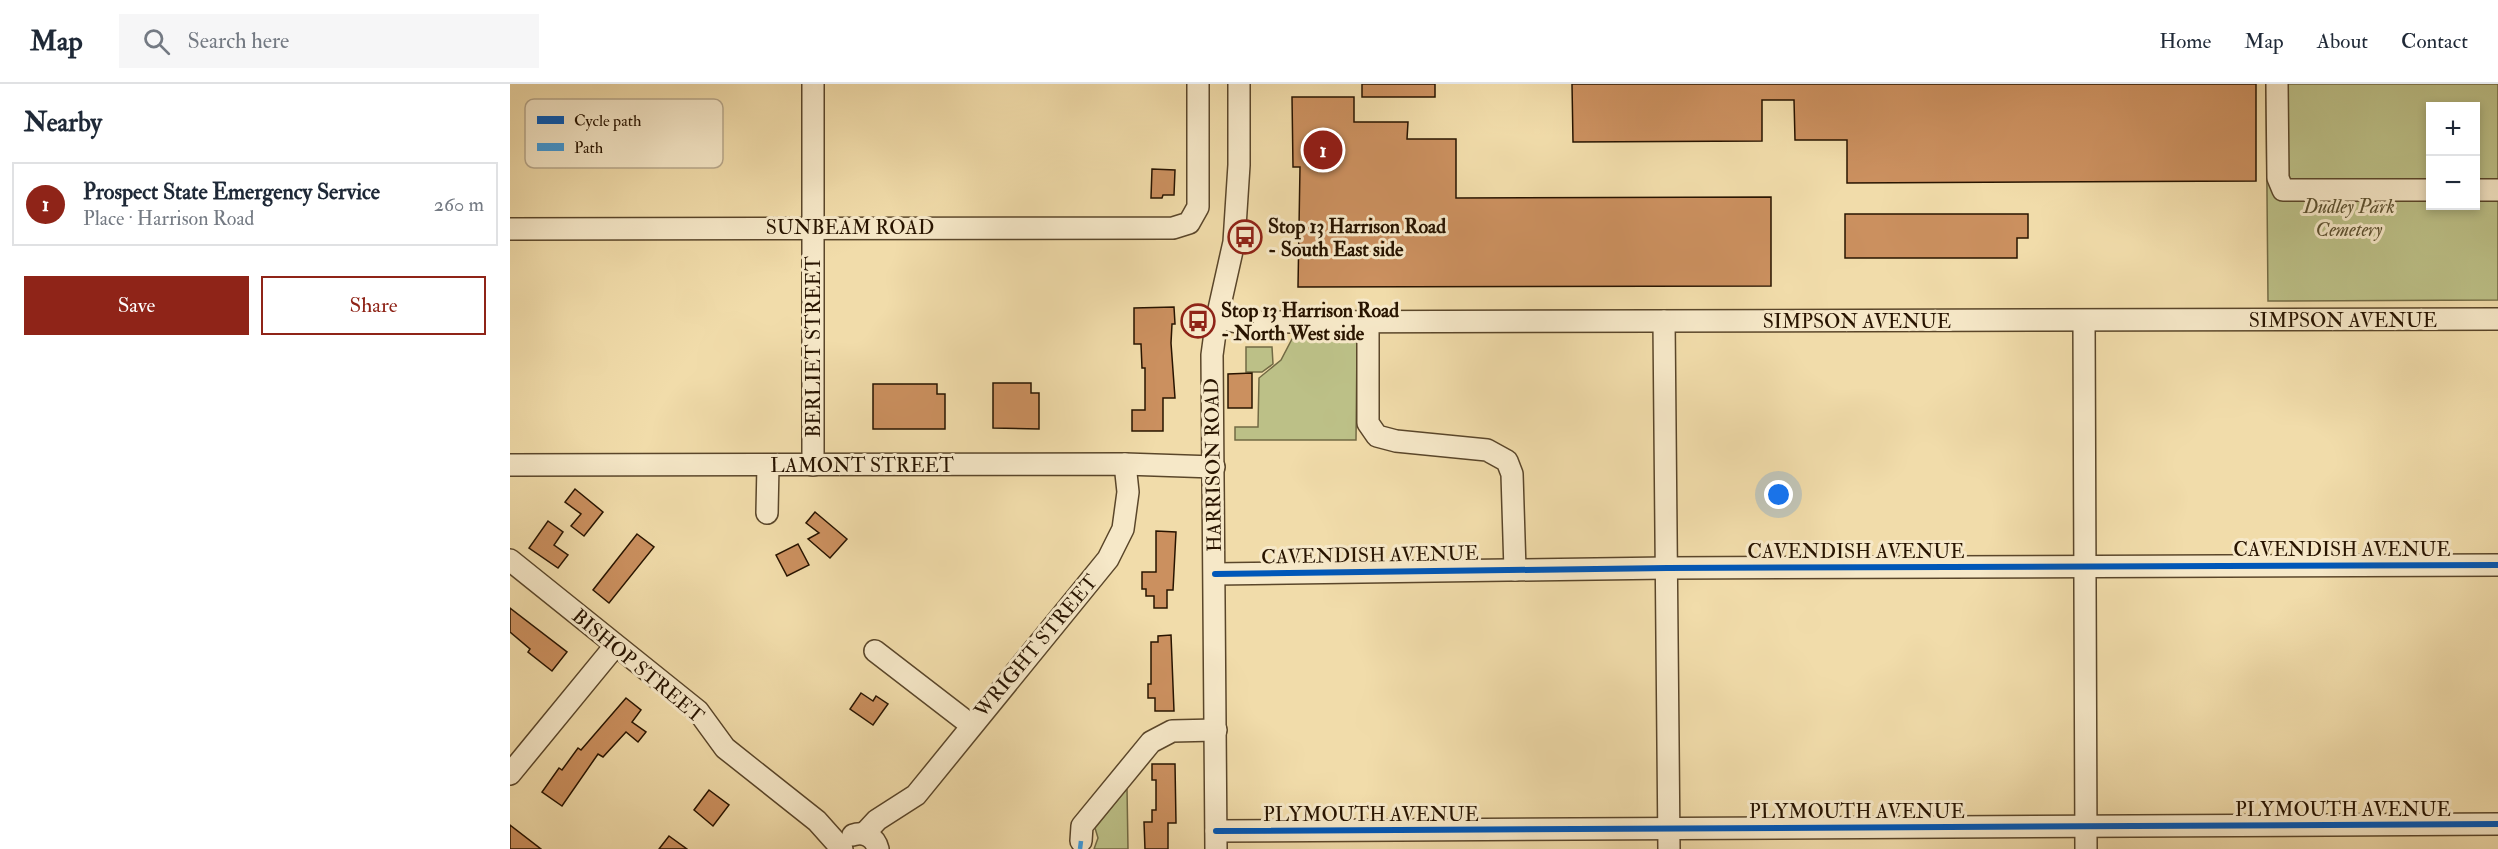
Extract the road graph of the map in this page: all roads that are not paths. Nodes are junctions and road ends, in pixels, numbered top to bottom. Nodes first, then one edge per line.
1 (813, 84) edge
2 (1198, 84) edge
3 (1239, 84) edge
4 (2277, 84) edge
5 (2426, 190) edge
6 (2480, 190) edge
7 (2498, 190) edge
8 (812, 227) junction
9 (510, 229) edge
10 (1217, 318) junction
11 (2498, 319) edge
12 (1368, 320) junction
13 (1664, 321) junction
14 (2084, 321) junction
15 (1125, 464) junction
16 (510, 465) edge
17 (768, 465) junction
18 (813, 465) junction
19 (1214, 467) junction
20 (767, 513) dead end
21 (510, 560) edge
22 (2498, 565) edge
23 (2084, 567) junction
24 (1667, 568) junction
25 (1515, 570) junction
26 (1215, 574) junction
27 (615, 646) junction
28 (875, 651) dead end
29 (971, 725) junction
30 (1216, 730) junction
31 (510, 774) edge
32 (2498, 824) edge
33 (2085, 826) junction
34 (1669, 839) edge
35 (1216, 840) edge
36 (1081, 842) dead end
37 (859, 843) edge
38 (2086, 849) edge

1 - 8 street, BERLIET STREET
2 - 8 street, SUNBEAM ROAD
3 - 10 street, HARRISON ROAD
4 - 5 street
6 - 7 street
8 - 9 street, SUNBEAM ROAD
8 - 18 street, BERLIET STREET
10 - 12 street, SIMPSON AVENUE
10 - 19 street, HARRISON ROAD
11 - 14 street, SIMPSON AVENUE
12 - 13 street, SIMPSON AVENUE
12 - 25 street
13 - 14 street, SIMPSON AVENUE
13 - 24 street
14 - 23 street
15 - 18 street, LAMONT STREET
15 - 19 street, LAMONT STREET
15 - 29 street, WRIGHT STREET
16 - 17 street, LAMONT STREET
17 - 18 street, LAMONT STREET
17 - 20 street
19 - 26 street, HARRISON ROAD
21 - 27 street, BISHOP STREET
22 - 23 street, CAVENDISH AVENUE
23 - 24 street, CAVENDISH AVENUE
23 - 33 street
24 - 25 street, CAVENDISH AVENUE
24 - 34 street
25 - 26 street, CAVENDISH AVENUE
26 - 30 street, HARRISON ROAD
27 - 31 street
27 - 37 street, BISHOP STREET
28 - 29 street
29 - 37 street, WRIGHT STREET
30 - 35 street, HARRISON ROAD
30 - 36 street
32 - 33 street, PLYMOUTH AVENUE
33 - 34 street, PLYMOUTH AVENUE
33 - 38 street
34 - 35 street, PLYMOUTH AVENUE

